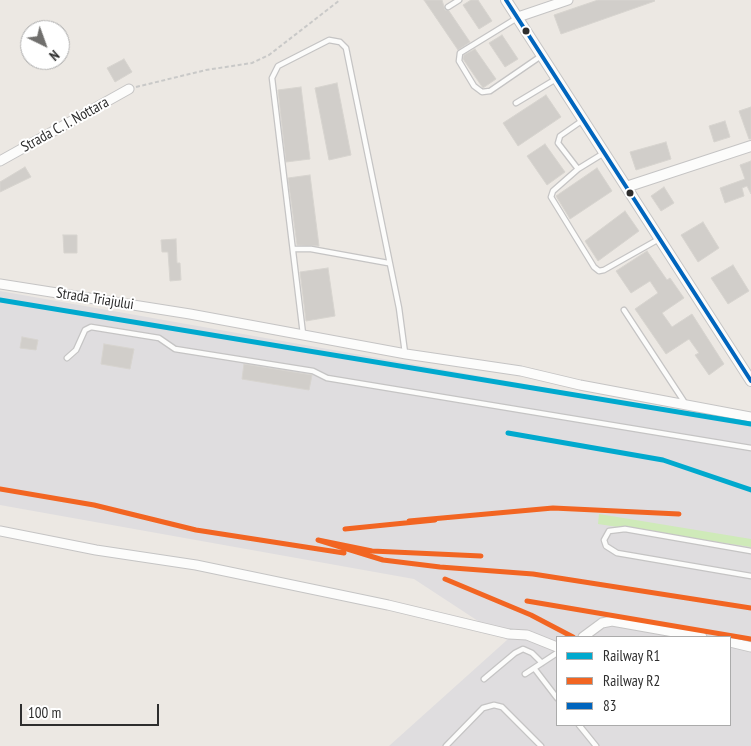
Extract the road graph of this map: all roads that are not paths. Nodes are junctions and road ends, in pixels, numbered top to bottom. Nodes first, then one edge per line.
1 (459, 0) edge
2 (506, 0) edge
3 (568, 0) edge
4 (448, 7) dead end
5 (518, 17) junction
6 (542, 55) junction
7 (557, 78) junction
8 (129, 89) road end
9 (516, 103) dead end
10 (583, 120) junction
11 (751, 146) edge
12 (604, 152) junction
13 (0, 160) edge
14 (578, 169) junction
15 (626, 187) junction
16 (659, 239) junction
17 (293, 249) junction
18 (388, 263) junction
19 (0, 284) edge
20 (624, 310) dead end
21 (303, 334) junction
22 (406, 354) junction
23 (67, 358) dead end
24 (751, 381) edge
25 (686, 404) junction
26 (751, 417) edge
27 (751, 448) edge
28 (0, 531) edge
29 (751, 551) edge
30 (751, 576) edge
31 (584, 636) edge
32 (696, 636) edge
33 (731, 642) edge
34 (751, 646) edge
35 (556, 647) edge
36 (556, 654) edge
37 (542, 662) junction
38 (534, 668) junction
39 (525, 674) dead end
40 (484, 679) dead end
41 (556, 697) edge
42 (580, 726) edge
43 (446, 746) edge
44 (540, 746) edge
45 (596, 746) edge

1 - 4 lane
2 - 5 street
3 - 5 street
5 - 6 street
5 - 6 lane
6 - 7 street
7 - 9 lane
7 - 10 street
8 - 13 street, Strada C. I. Nottara
10 - 12 street
10 - 14 lane
11 - 15 street
12 - 14 lane
12 - 15 street
14 - 16 lane
15 - 16 street
16 - 24 street
17 - 18 lane
17 - 18 lane
17 - 21 lane
18 - 22 lane
19 - 21 street, Strada Triajului
20 - 25 lane
21 - 22 street, Strada Triajului
22 - 25 street, Strada Triajului
23 - 27 lane
25 - 26 street, Strada Triajului
28 - 35 street
29 - 30 lane
31 - 32 street
33 - 34 street
36 - 37 lane
37 - 38 lane
37 - 40 lane
38 - 39 lane
38 - 41 lane
42 - 45 lane
43 - 44 lane

